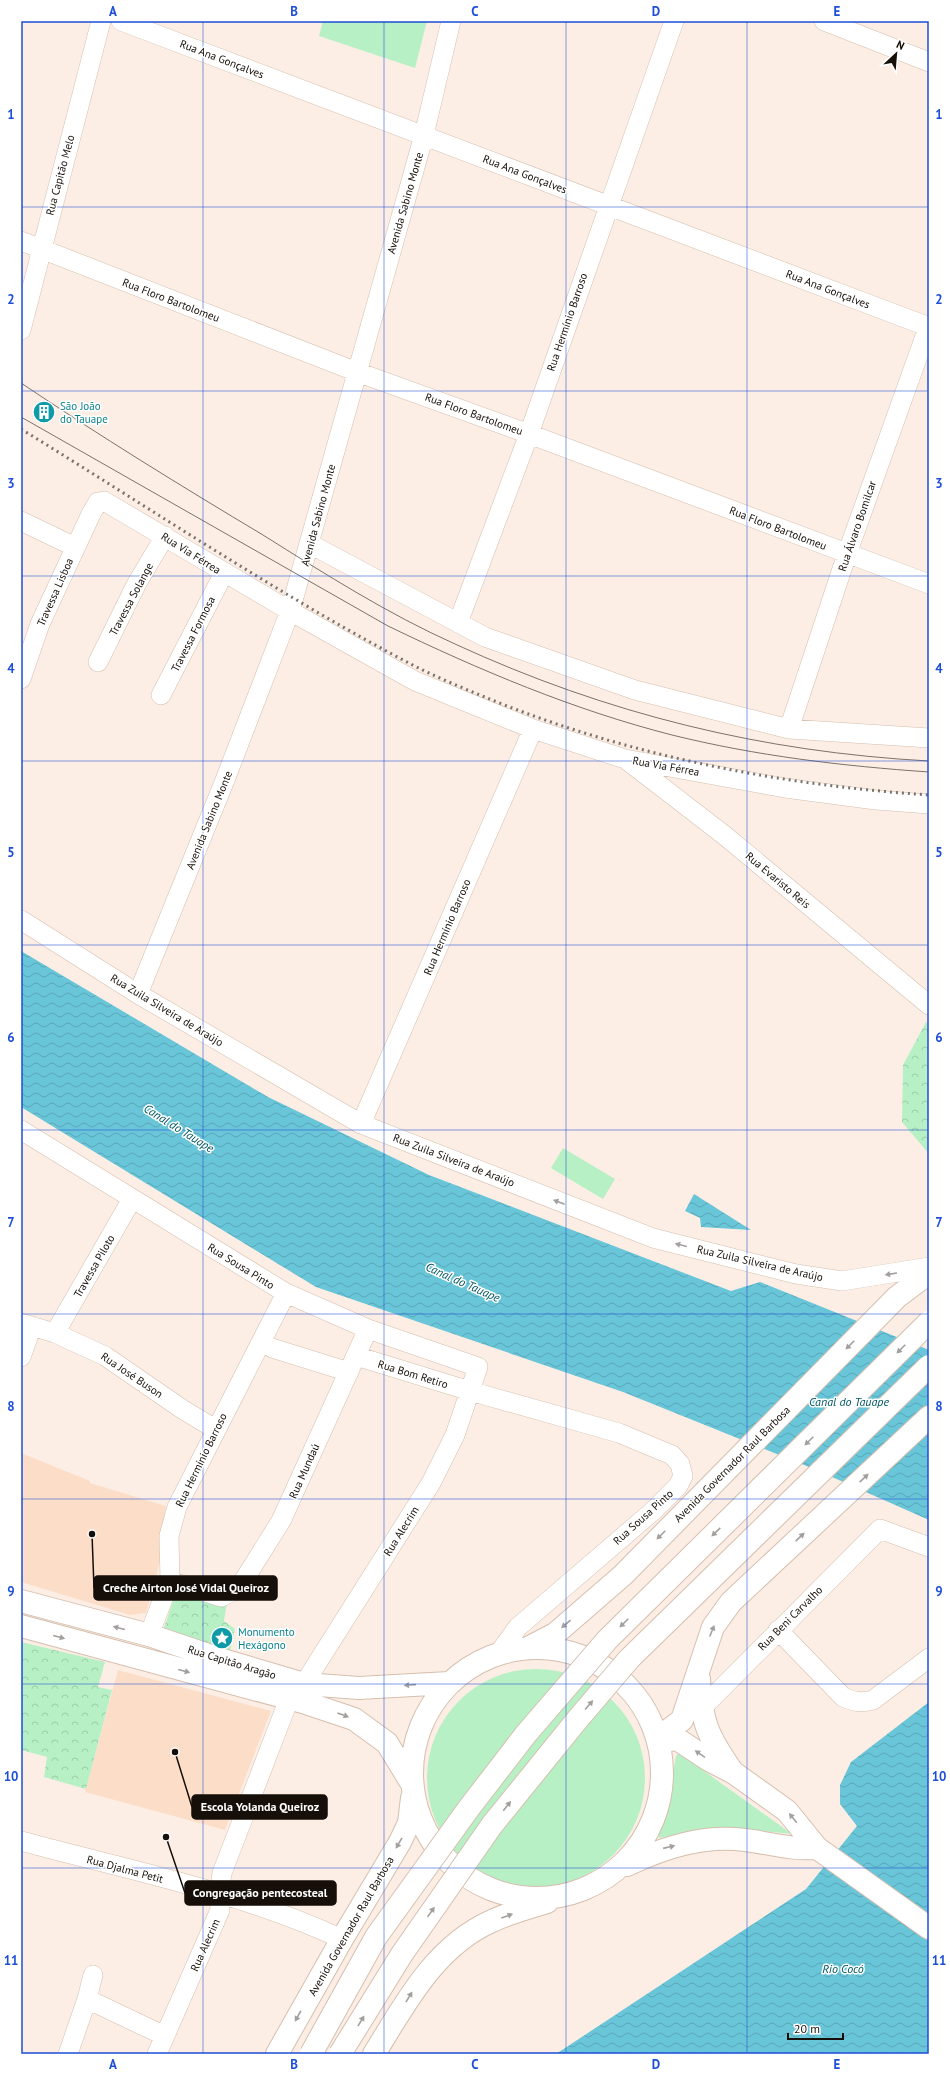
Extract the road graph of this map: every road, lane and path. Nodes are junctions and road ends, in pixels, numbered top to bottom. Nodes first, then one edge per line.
1 (101, 21) edge
2 (121, 21) edge
3 (451, 21) edge
4 (674, 21) edge
5 (824, 21) edge
6 (929, 62) edge
7 (424, 135) junction
8 (608, 205) junction
9 (21, 242) edge
10 (41, 249) junction
11 (929, 327) edge
12 (21, 330) edge
13 (357, 372) junction
14 (529, 434) junction
15 (94, 508) joint
16 (21, 521) edge
17 (165, 536) junction
18 (310, 544) junction
19 (76, 547) junction
20 (847, 554) junction
21 (224, 573) junction
22 (929, 584) edge
23 (290, 611) junction
24 (458, 623) junction
25 (98, 662) dead end
26 (21, 679) edge
27 (161, 695) dead end
28 (533, 729) junction
29 (789, 729) junction
30 (929, 738) edge
31 (625, 758) junction
32 (929, 804) edge
33 (21, 920) edge
34 (138, 994) junction
35 (929, 1005) edge
36 (361, 1124) junction
37 (21, 1130) edge
38 (132, 1199) junction
39 (929, 1267) edge
40 (929, 1273) edge
41 (286, 1293) junction
42 (929, 1322) edge
43 (26, 1324) edge
44 (368, 1329) junction
45 (55, 1333) junction
46 (272, 1348) dead end
47 (21, 1357) edge
48 (353, 1364) junction
49 (929, 1366) edge
50 (478, 1367) joint
51 (470, 1391) junction
52 (929, 1417) edge
53 (215, 1429) junction
54 (929, 1547) edge
55 (170, 1581) junction
56 (21, 1601) edge
57 (21, 1626) edge
58 (778, 1630) junction
59 (149, 1635) junction
60 (528, 1648) junction
61 (499, 1653) junction
62 (929, 1658) edge
63 (699, 1668) junction
64 (449, 1683) junction
65 (296, 1691) junction
66 (702, 1708) junction
67 (658, 1740) junction
68 (734, 1773) junction
69 (413, 1789) junction
70 (21, 1841) edge
71 (817, 1848) junction
72 (620, 1868) junction
73 (219, 1894) junction
74 (568, 1895) junction
75 (929, 1928) edge
76 (342, 1939) junction
77 (93, 1976) dead end
78 (87, 1999) junction
79 (165, 2036) junction
80 (68, 2054) edge
81 (158, 2054) edge
82 (277, 2054) edge
83 (311, 2054) edge
84 (340, 2054) edge
85 (374, 2054) edge

1 - 10 street, Rua Capitão Melo
2 - 7 street, Rua Ana Gonçalves
3 - 7 street, Avenida Sabino Monte
4 - 8 street, Rua Hermínio Barroso
5 - 6 street
7 - 8 street, Rua Ana Gonçalves
7 - 13 street, Avenida Sabino Monte
8 - 11 street, Rua Ana Gonçalves
8 - 14 street, Rua Hermínio Barroso
9 - 10 street, Rua Floro Bartolomeu
10 - 12 street, Rua Capitão Melo
10 - 13 street, Rua Floro Bartolomeu
11 - 20 street, Rua Álvaro Bomilcar
13 - 14 street, Rua Floro Bartolomeu
13 - 18 street, Avenida Sabino Monte
14 - 20 street, Rua Floro Bartolomeu
14 - 24 street, Rua Hermínio Barroso
15 - 17 street, Rua Via Férrea
15 - 19 street, Travessa Lisboa
16 - 19 street
17 - 21 street, Rua Via Férrea
17 - 25 street, Travessa Solange
18 - 23 street, Avenida Sabino Monte
18 - 24 street
19 - 26 street, Travessa Lisboa
20 - 22 street, Rua Floro Bartolomeu
20 - 29 street, Rua Álvaro Bomilcar
21 - 23 street, Rua Via Férrea
21 - 27 street, Travessa Formosa
23 - 28 street, Rua Via Férrea
23 - 34 street, Avenida Sabino Monte
24 - 29 street
28 - 31 street, Rua Via Férrea
28 - 36 street, Rua Hermínio Barroso
29 - 30 street
31 - 32 street, Rua Via Férrea
31 - 35 street, Rua Evaristo Reis
33 - 34 street, Rua Zuila Silveira de Araújo
34 - 36 street, Rua Zuila Silveira de Araújo
39 -> 36 street, Rua Zuila Silveira de Araújo
37 - 38 street, Rua Sousa Pinto
38 - 41 street, Rua Sousa Pinto
38 - 45 street, Travessa Piloto
40 -> 60 main road, Avenida Governador Raul Barbosa
41 - 44 street, Rua Sousa Pinto
41 - 53 street, Rua Hermínio Barroso
42 -> 83 main road, bridge
43 - 45 street, Rua José Buson
43 - 47 street
44 - 48 street, Rua Mundaú
44 - 50 street, Rua Sousa Pinto
45 - 53 street, Rua José Buson
46 - 48 street, Rua Bom Retiro
48 - 51 street, Rua Bom Retiro
48 - 55 street, Rua Mundaú
84 -> 49 main road, bridge
50 - 51 street, Rua Alecrim
51 - 61 street, Rua Sousa Pinto
51 - 65 street, Rua Alecrim
63 -> 52 main road
53 - 55 street, Rua Hermínio Barroso
54 - 58 street, Rua Beni Carvalho
55 - 59 street, Rua Hermínio Barroso
59 -> 56 main road, Rua Capitão Aragão
57 -> 65 main road, Rua Capitão Aragão
58 - 62 street
58 - 66 street, Rua Beni Carvalho
59 - 65 main road, Rua Capitão Aragão
60 - 61 main road, Avenida Governador Raul Barbosa
60 - 67 main road, Avenida Governador Raul Barbosa
61 - 64 main road, Avenida Governador Raul Barbosa
63 - 66 main road
63 - 67 main road
64 -> 65 main road, Rua Capitão Aragão
64 - 69 main road, Avenida Governador Raul Barbosa
65 -> 69 main road, Rua Capitão Aragão
65 - 73 street, Rua Alecrim
66 - 68 main road
68 -> 67 main road
67 - 72 main road, Avenida Governador Raul Barbosa
71 -> 68 main road
69 - 74 main road, Avenida Governador Raul Barbosa
69 -> 76 main road, Avenida Governador Raul Barbosa
70 - 73 street, Rua Djalma Petit
72 -> 71 main road
71 - 75 main road
72 - 74 main road, Avenida Governador Raul Barbosa
73 - 76 street, Rua Djalma Petit
73 - 79 street, Rua Alecrim
85 -> 74 main road, Avenida Governador Raul Barbosa
76 -> 82 main road, Avenida Governador Raul Barbosa
77 - 78 street
78 - 79 street
78 - 80 street
79 - 81 street, Rua Alecrim

